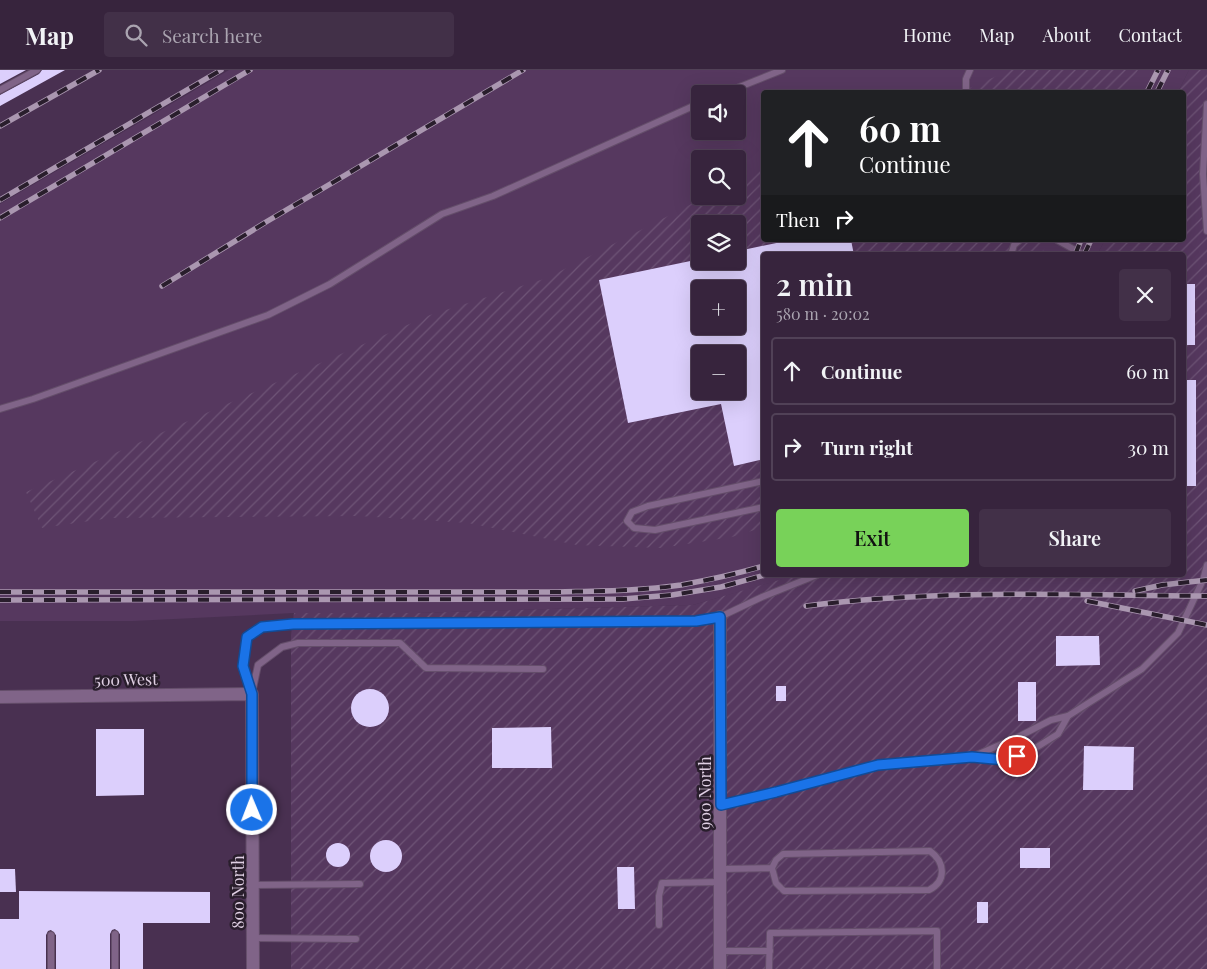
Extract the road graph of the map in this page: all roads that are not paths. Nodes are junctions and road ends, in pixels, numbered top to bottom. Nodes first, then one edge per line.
1 (37, 70) edge
2 (782, 70) edge
3 (970, 70) edge
4 (744, 85) edge
5 (0, 90) edge
6 (966, 90) edge
7 (1207, 104) edge
8 (691, 107) edge
9 (1206, 121) edge
10 (1207, 231) edge
11 (1061, 242) edge
12 (1079, 252) edge
13 (0, 409) edge
14 (761, 482) edge
15 (761, 508) edge
16 (1207, 565) edge
17 (813, 577) edge
18 (720, 617) junction
19 (542, 669) dead end
20 (252, 694) junction
21 (0, 697) edge
22 (1068, 716) junction
23 (972, 757) junction
24 (721, 805) junction
25 (772, 868) junction
26 (721, 876) junction
27 (253, 884) junction
28 (360, 884) dead end
29 (659, 924) dead end
30 (115, 934) dead end
31 (51, 935) dead end
32 (253, 938) junction
33 (356, 939) dead end
34 (720, 951) junction
35 (770, 951) junction
36 (51, 969) edge
37 (115, 969) edge
38 (253, 969) edge
39 (720, 969) edge
40 (769, 969) edge
41 (937, 969) edge

1 - 5 lane
2 - 4 lane
3 - 6 lane
7 - 9 lane
8 - 13 lane
9 - 10 lane
11 - 12 lane
14 - 15 lane
16 - 22 lane
17 - 18 lane
18 - 20 lane
18 - 24 street, 900 North
19 - 20 lane
20 - 21 street, 500 West
20 - 27 street, 800 North
22 - 23 lane
22 - 23 lane
23 - 24 lane
24 - 26 street, 900 North
25 - 25 lane
25 - 26 lane
26 - 29 lane
26 - 34 street, 900 North
27 - 28 lane
27 - 32 street, 800 North
30 - 37 lane
31 - 36 lane
32 - 33 lane
32 - 38 street, 800 North
34 - 35 lane
34 - 39 street, 900 North
35 - 40 lane
35 - 41 lane

